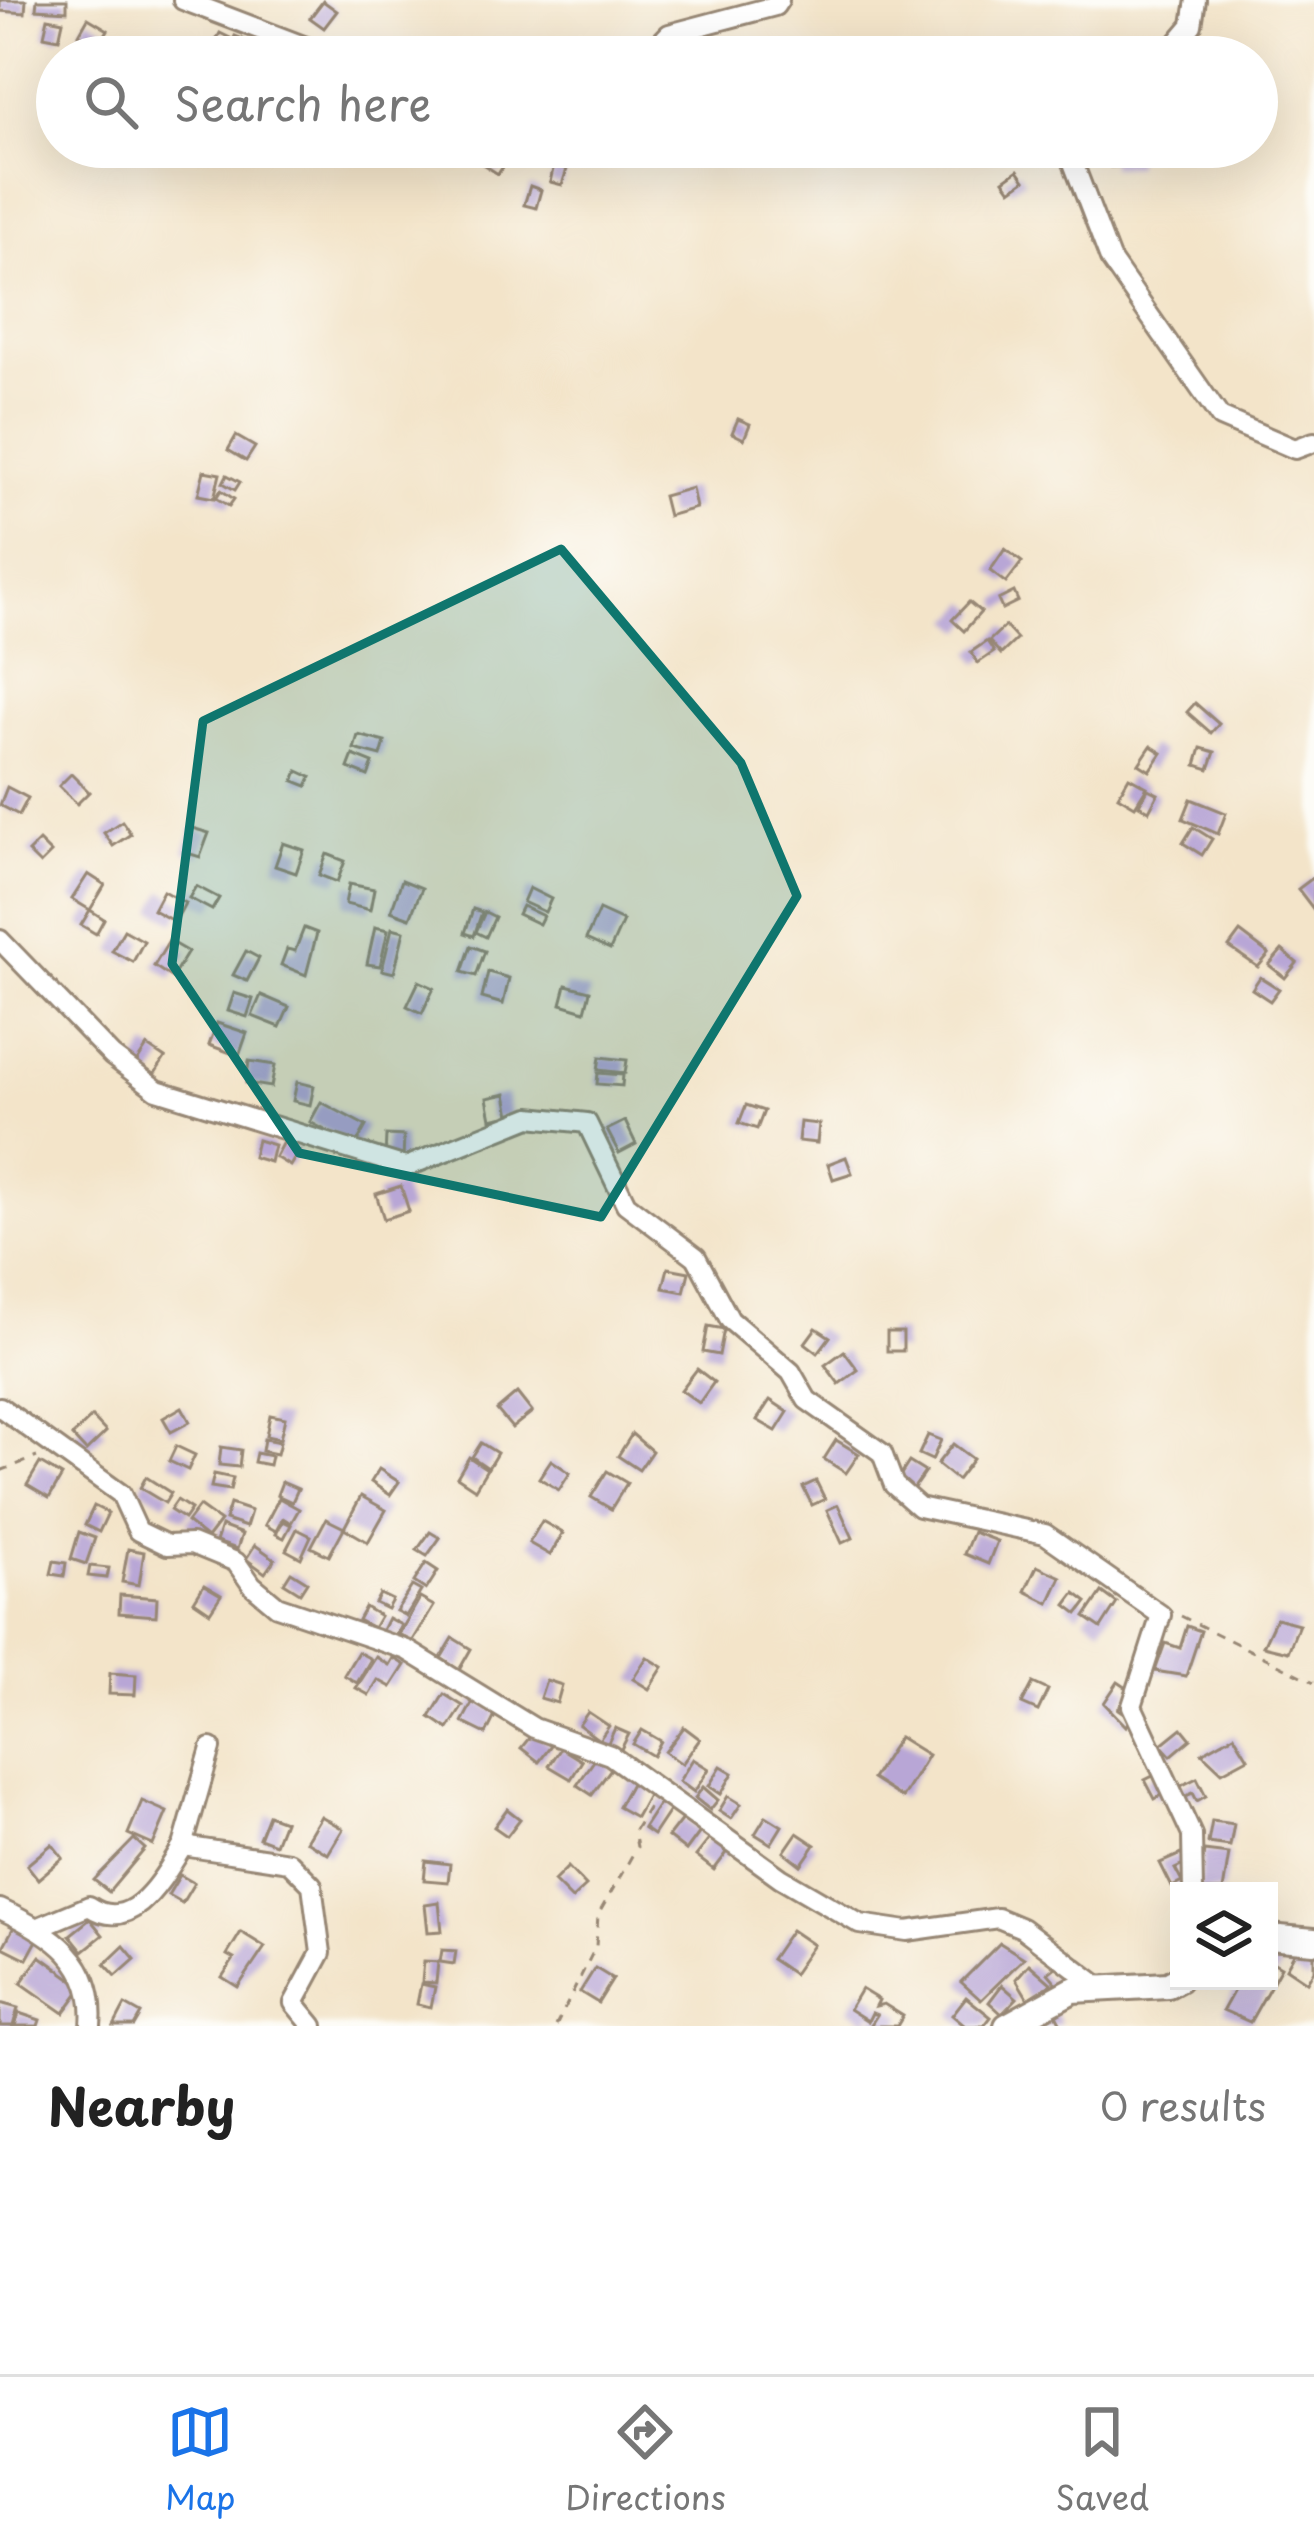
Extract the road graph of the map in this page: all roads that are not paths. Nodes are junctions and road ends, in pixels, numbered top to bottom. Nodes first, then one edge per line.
1 (183, 0) edge
2 (779, 0) edge
3 (1196, 0) edge
4 (277, 36) edge
5 (667, 36) edge
6 (1183, 36) edge
7 (1075, 168) edge
8 (1314, 442) edge
9 (0, 940) edge
10 (0, 1407) edge
11 (211, 1748) dead end
12 (184, 1846) junction
13 (1193, 1882) edge
14 (0, 1909) edge
15 (39, 1928) junction
16 (1278, 1938) edge
17 (1314, 1941) edge
18 (1170, 1984) edge
19 (1100, 1987) junction
20 (91, 2026) edge
21 (313, 2026) edge
22 (1007, 2026) edge

1 - 4 street
2 - 5 street
3 - 6 street
7 - 8 street
9 - 13 street
10 - 19 street
11 - 12 street
12 - 15 street
12 - 21 street
14 - 15 street
15 - 20 street
16 - 17 street
18 - 19 street
19 - 22 street

